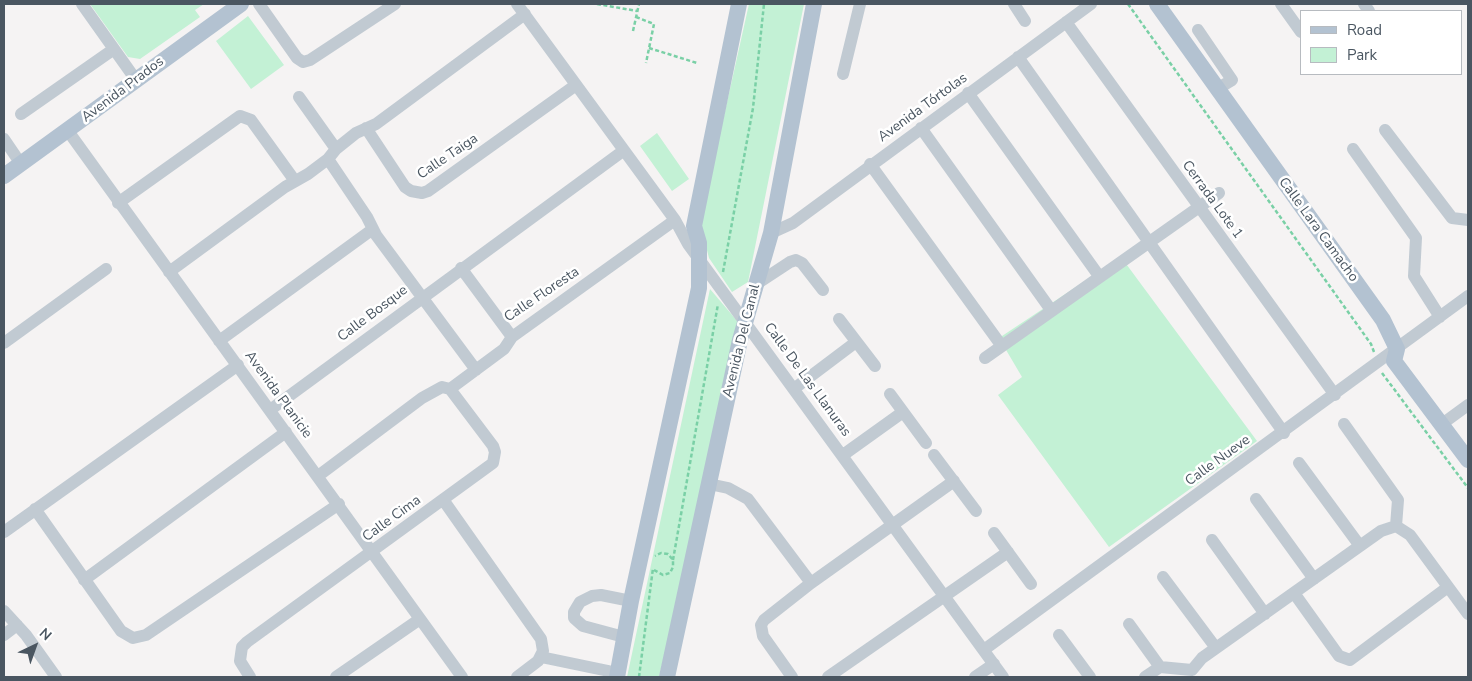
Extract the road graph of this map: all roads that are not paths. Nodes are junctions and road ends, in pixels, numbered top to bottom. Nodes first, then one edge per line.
1 (82, 4) edge
2 (241, 4) edge
3 (259, 4) edge
4 (395, 4) edge
5 (739, 4) edge
6 (814, 4) edge
7 (860, 4) edge
8 (1014, 4) edge
9 (1091, 4) edge
10 (1157, 4) edge
11 (1281, 4) edge
12 (521, 9) edge
13 (1025, 21) dead end
14 (1066, 22) junction
15 (1198, 30) dead end
16 (1300, 31) edge
17 (114, 49) junction
18 (1018, 57) junction
19 (843, 74) dead end
20 (136, 80) junction
21 (576, 85) junction
22 (1217, 89) junction
23 (968, 93) junction
24 (299, 97) dead end
25 (21, 114) dead end
26 (366, 128) junction
27 (921, 128) junction
28 (1385, 130) dead end
29 (68, 131) junction
30 (4, 140) edge
31 (1353, 149) dead end
32 (623, 151) junction
33 (332, 154) junction
34 (21, 164) junction
35 (870, 164) junction
36 (5, 174) edge
37 (295, 181) junction
38 (1219, 193) dead end
39 (118, 203) junction
40 (1199, 207) junction
41 (675, 220) junction
42 (1468, 220) edge
43 (373, 229) junction
44 (771, 233) junction
45 (1148, 242) junction
46 (700, 261) junction
47 (461, 268) junction
48 (106, 269) dead end
49 (168, 272) junction
50 (1099, 276) junction
51 (755, 284) junction
52 (824, 290) dead end
53 (1468, 296) edge
54 (421, 298) junction
55 (1051, 310) junction
56 (1440, 317) junction
57 (839, 319) dead end
58 (746, 322) junction
59 (512, 337) junction
60 (220, 340) junction
61 (856, 342) junction
62 (4, 343) edge
63 (1001, 345) junction
64 (1397, 349) junction
65 (985, 358) dead end
66 (238, 365) junction
67 (875, 366) dead end
68 (476, 370) junction
69 (795, 388) junction
70 (450, 389) junction
71 (890, 394) dead end
72 (1335, 395) junction
73 (1468, 404) edge
74 (270, 410) junction
75 (903, 412) junction
76 (1344, 424) dead end
77 (1442, 424) junction
78 (286, 432) junction
79 (1284, 432) junction
80 (926, 443) dead end
81 (843, 454) junction
82 (934, 455) dead end
83 (1468, 460) edge
84 (1299, 463) dead end
85 (318, 476) junction
86 (954, 481) junction
87 (708, 484) junction
88 (1256, 499) dead end
89 (444, 501) junction
90 (338, 504) junction
91 (35, 509) junction
92 (976, 511) dead end
93 (894, 524) junction
94 (1396, 526) junction
95 (4, 532) edge
96 (994, 534) dead end
97 (1212, 540) dead end
98 (1360, 546) junction
99 (372, 552) junction
100 (1008, 552) junction
101 (1163, 576) dead end
102 (1314, 579) junction
103 (84, 580) junction
104 (811, 583) junction
105 (1031, 584) dead end
106 (1448, 587) junction
107 (1294, 593) junction
108 (945, 596) junction
109 (631, 601) junction
110 (4, 611) edge
111 (1265, 614) junction
112 (1468, 614) edge
113 (420, 619) junction
114 (1129, 624) dead end
115 (17, 625) junction
116 (4, 634) edge
117 (1060, 634) dead end
118 (624, 637) junction
119 (1216, 648) junction
120 (984, 649) junction
121 (542, 656) junction
122 (994, 664) junction
123 (1160, 667) junction
124 (1193, 674) edge
125 (618, 675) edge
126 (56, 677) edge
127 (250, 677) edge
128 (336, 677) edge
129 (462, 677) edge
130 (517, 677) edge
131 (667, 677) edge
132 (792, 677) edge
133 (828, 677) edge
134 (975, 677) edge
135 (1003, 677) edge
136 (1090, 677) edge
137 (1145, 677) edge

1 - 17 street
2 - 20 main road, Avenida Prados
3 - 4 street
5 - 46 main road
6 - 44 main road, Avenida Del Canal
7 - 19 street
8 - 13 street
9 - 14 street, Avenida Tórtolas
10 - 22 main road, Calle Lara Camacho
11 - 16 street
12 - 21 street, Calle De Las Llanuras
12 - 26 street
14 - 18 street, Avenida Tórtolas
14 - 40 street, Cerrada Lote 1
15 - 22 street
17 - 20 street
17 - 25 street
18 - 23 street, Avenida Tórtolas
18 - 45 street
20 - 29 main road, Avenida Prados
21 - 26 street, Calle Taiga
21 - 32 street, Calle De Las Llanuras
22 - 64 main road, Calle Lara Camacho
23 - 27 street, Avenida Tórtolas
23 - 50 street
24 - 33 street, Calle Bosque
26 - 33 street
27 - 35 street, Avenida Tórtolas
27 - 55 street
28 - 42 street
29 - 34 main road, Avenida Prados
29 - 39 street, Avenida Planicie
30 - 34 street
31 - 56 street
32 - 41 street, Calle De Las Llanuras
32 - 47 street
33 - 37 street
33 - 43 street, Calle Bosque
34 - 36 main road, Avenida Prados
35 - 44 street, Avenida Tórtolas
35 - 63 street
37 - 39 street
37 - 49 street
38 - 40 street
39 - 49 street, Avenida Planicie
40 - 45 street
40 - 72 street, Cerrada Lote 1
41 - 46 street, Calle De Las Llanuras
41 - 59 street, Calle Floresta
43 - 54 street, Calle Bosque
43 - 60 street
44 - 51 main road, Avenida Del Canal
45 - 50 street
45 - 79 street
46 - 58 street, Calle De Las Llanuras
46 - 109 main road
47 - 54 street
47 - 59 street, Calle Floresta
48 - 62 street
49 - 60 street, Avenida Planicie
50 - 55 street
51 - 52 street
51 - 58 main road, Avenida Del Canal
53 - 56 street, Calle Nueve
54 - 68 street
54 - 74 street, Calle Bosque
55 - 63 street
56 - 64 street, Calle Nueve
57 - 61 street
58 - 69 street, Calle De Las Llanuras
58 - 87 main road, Avenida Del Canal
59 - 68 street
60 - 66 street, Avenida Planicie
61 - 67 street
61 - 69 street
63 - 65 street
64 - 72 street, Calle Nueve
64 - 77 main road, Calle Lara Camacho
66 - 74 street, Avenida Planicie
66 - 91 street
68 - 70 street
69 - 81 street, Calle De Las Llanuras
70 - 85 street
70 - 89 street, Calle Cima
71 - 75 street
72 - 79 street, Calle Nueve
73 - 77 street
74 - 78 street, Avenida Planicie
75 - 80 street
75 - 81 street
76 - 94 street
77 - 83 main road, Calle Lara Camacho
78 - 85 street, Avenida Planicie
78 - 103 street
79 - 120 street, Calle Nueve
81 - 93 street, Calle De Las Llanuras
82 - 86 street
84 - 98 street
85 - 90 street, Avenida Planicie
86 - 92 street
86 - 93 street
87 - 104 street
87 - 131 main road, Avenida Del Canal
88 - 102 street
89 - 99 street, Calle Cima
89 - 121 street
90 - 99 street, Avenida Planicie
90 - 103 street
91 - 95 street
91 - 103 street
93 - 104 street
93 - 108 street, Calle De Las Llanuras
94 - 98 street
94 - 106 street
96 - 100 street
97 - 111 street
98 - 102 street
99 - 113 street, Avenida Planicie
99 - 127 street, Calle Cima
100 - 105 street
100 - 108 street
101 - 119 street
102 - 107 street
104 - 132 street
106 - 107 street
106 - 112 street
107 - 111 street
108 - 120 street, Calle De Las Llanuras
108 - 133 street
109 - 118 main road
109 - 118 street
110 - 115 street
111 - 119 street
113 - 128 street
113 - 129 street, Avenida Planicie
114 - 123 street
115 - 116 street
115 - 126 street
117 - 136 street
118 - 125 main road
119 - 124 street
120 - 122 street, Calle De Las Llanuras
121 - 125 street
121 - 130 street
122 - 134 street
122 - 135 street, Calle De Las Llanuras
123 - 124 street
123 - 137 street

